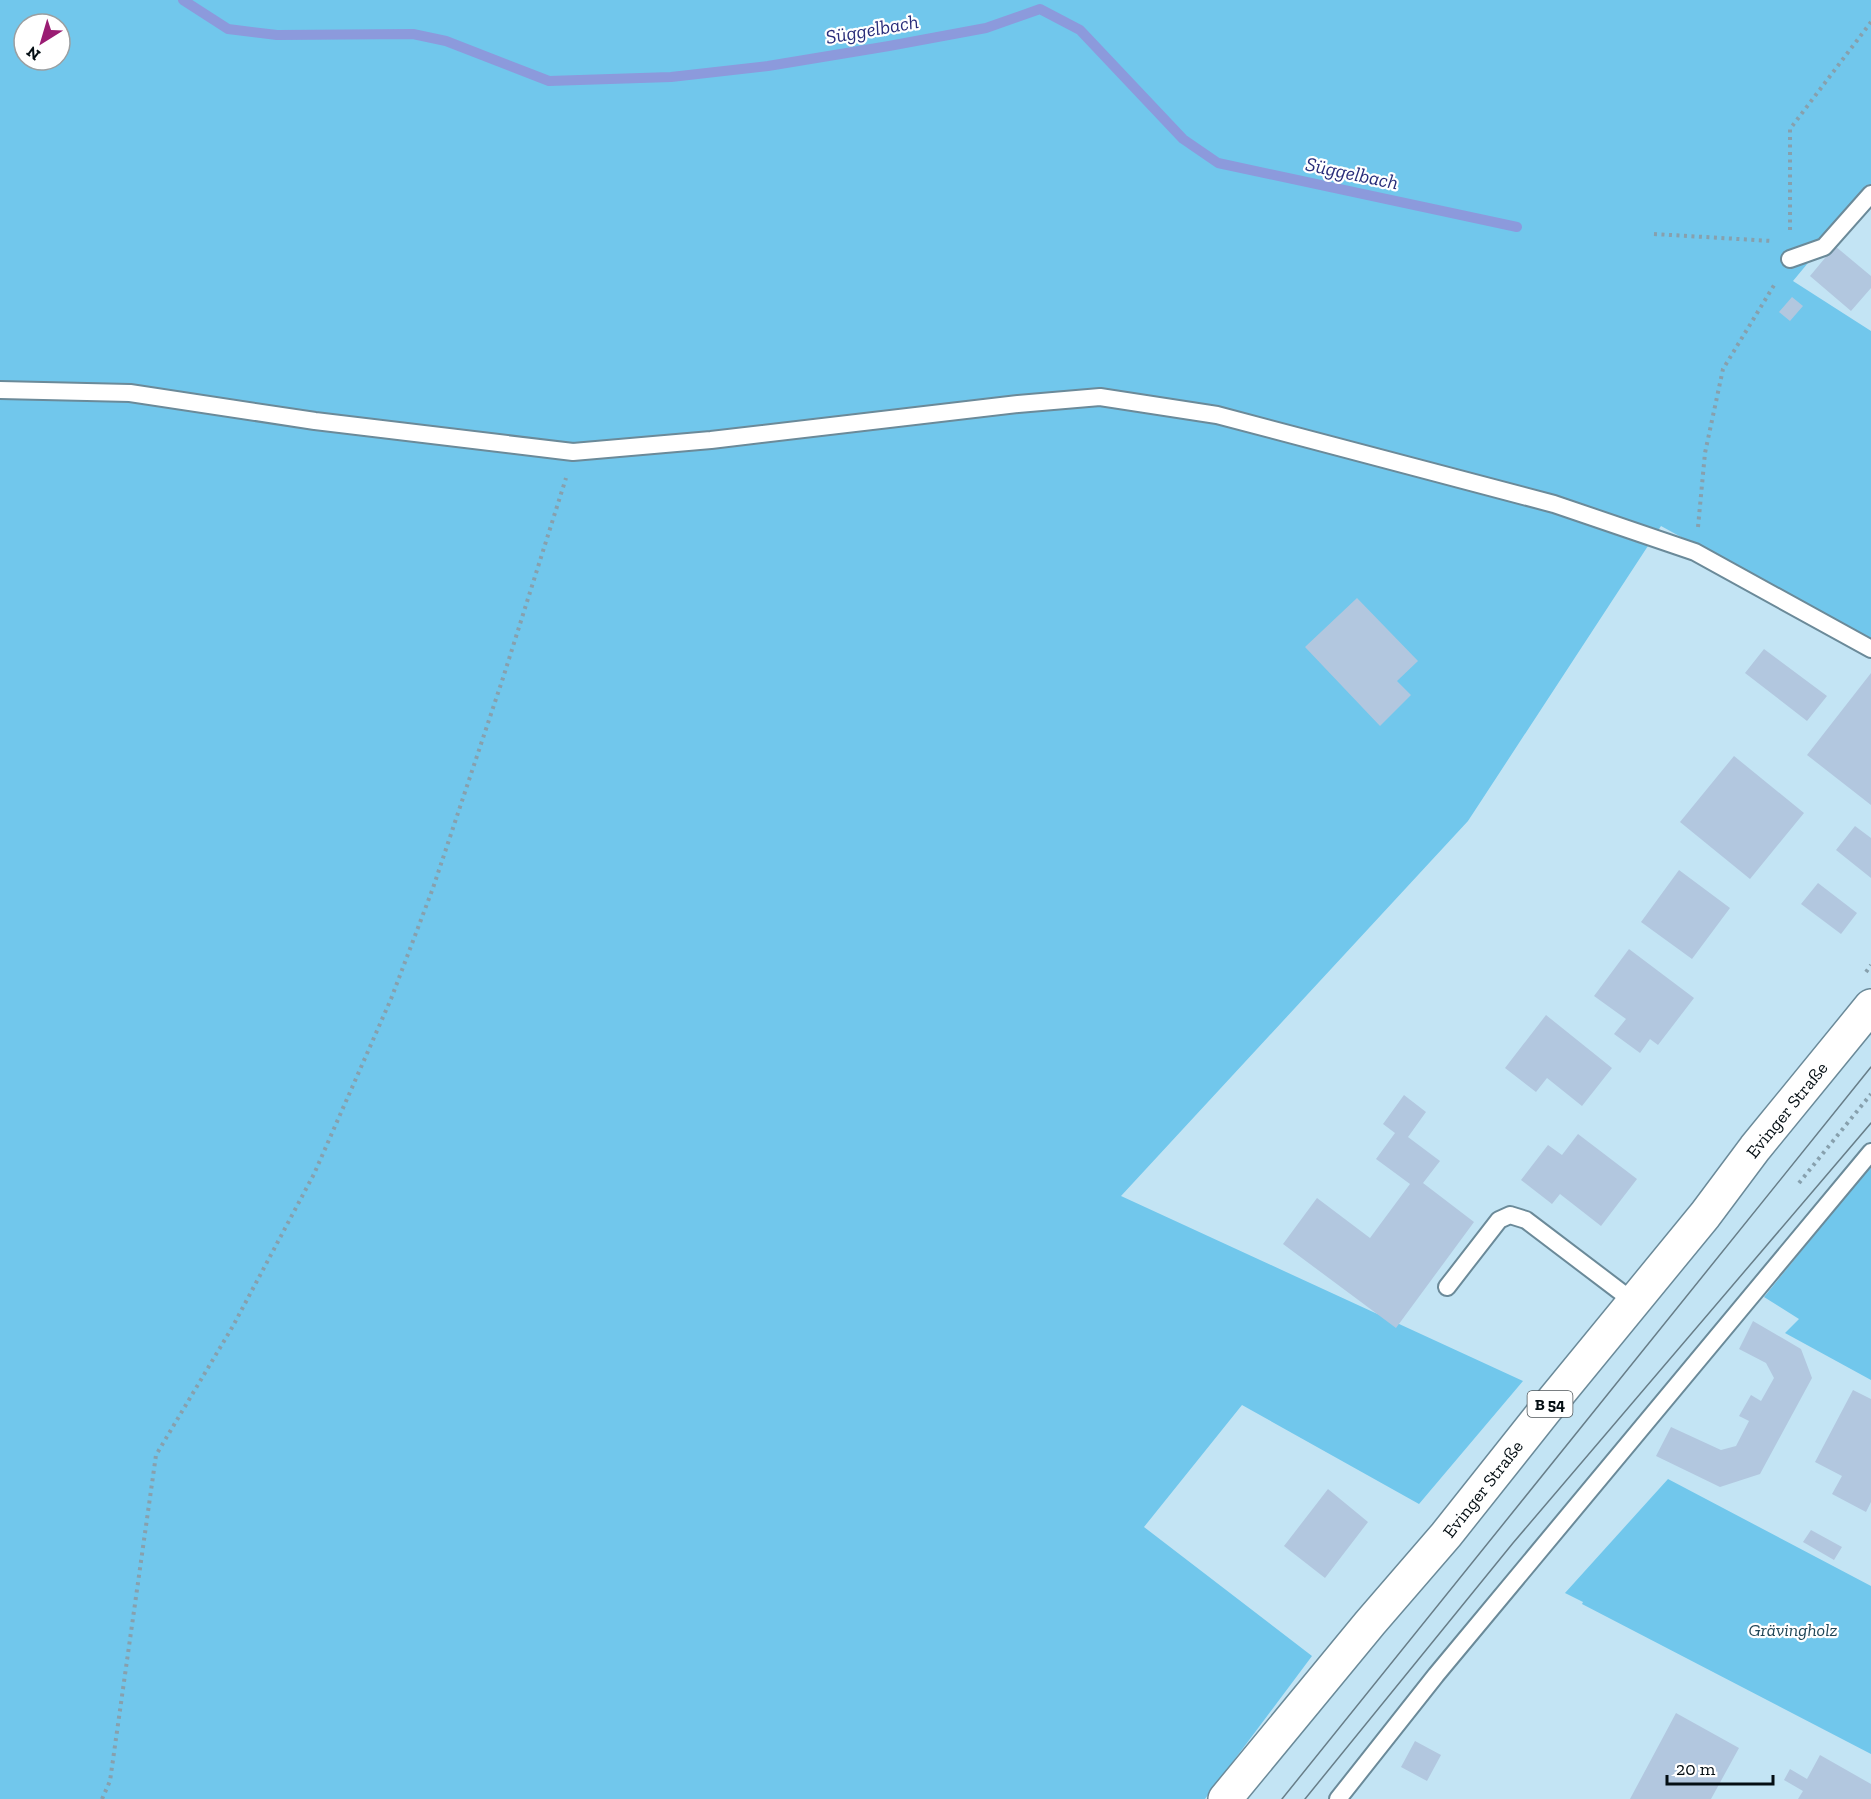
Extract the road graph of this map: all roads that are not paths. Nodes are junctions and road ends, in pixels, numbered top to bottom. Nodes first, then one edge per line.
1 (1871, 194) edge
2 (1790, 250) road end
3 (0, 390) edge
4 (1871, 649) edge
5 (1871, 1006) edge
6 (1871, 1152) edge
7 (1448, 1287) dead end
8 (1634, 1302) junction
9 (1225, 1799) edge
10 (1338, 1799) edge

1 - 2 lane
3 - 4 lane
5 - 8 main road, Evinger Straße / B 54
6 - 10 lane
7 - 8 lane
8 - 9 main road, Evinger Straße / B 54

